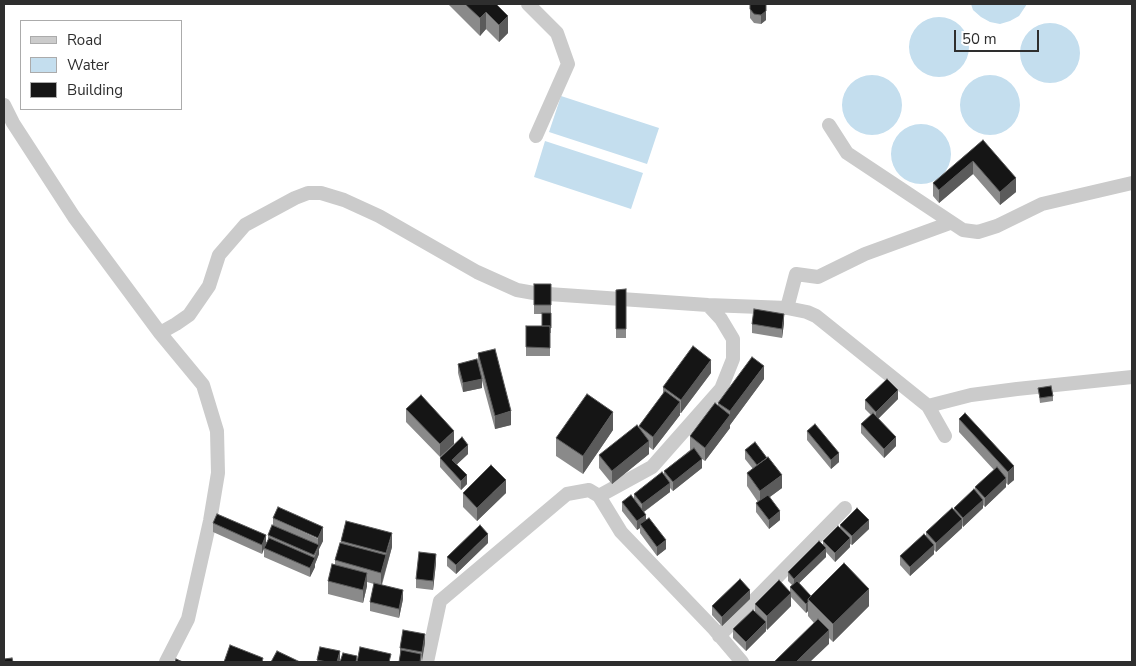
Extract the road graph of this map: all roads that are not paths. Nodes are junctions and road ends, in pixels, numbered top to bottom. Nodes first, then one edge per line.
1 (528, 4) edge
2 (4, 105) edge
3 (829, 124) dead end
4 (536, 136) dead end
5 (1132, 184) edge
6 (950, 223) junction
7 (708, 305) junction
8 (787, 308) junction
9 (160, 333) junction
10 (1132, 377) edge
11 (928, 406) junction
12 (945, 436) dead end
13 (599, 496) junction
14 (844, 508) dead end
15 (719, 636) junction
16 (166, 662) edge
17 (427, 662) edge
18 (742, 662) edge

1 - 4 street
2 - 9 street
3 - 6 street
5 - 6 street
6 - 8 street
7 - 8 street
7 - 9 street
7 - 13 street
8 - 11 street
9 - 16 street
10 - 11 street
11 - 12 street
13 - 15 street
13 - 17 street
14 - 15 street
15 - 18 street

